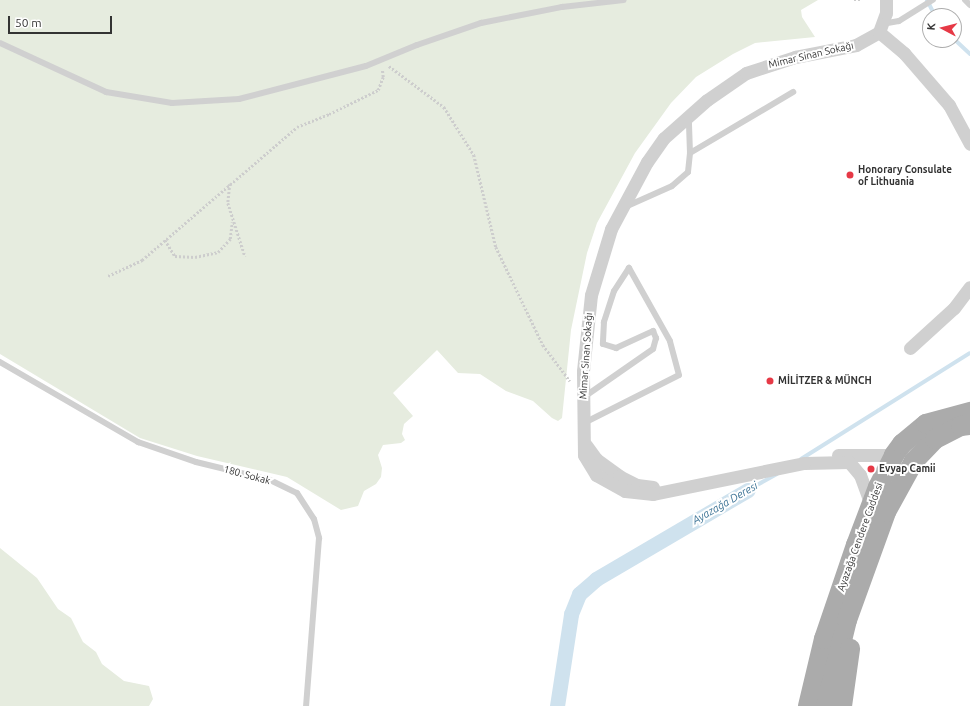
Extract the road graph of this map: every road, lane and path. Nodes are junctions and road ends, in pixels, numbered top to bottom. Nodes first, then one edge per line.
1 (624, 0) edge
2 (854, 0) edge
3 (862, 0) edge
4 (886, 0) edge
5 (933, 0) edge
6 (965, 0) edge
7 (970, 5) edge
8 (881, 28) junction
9 (0, 43) edge
10 (381, 60) junction
11 (792, 92) dead end
12 (689, 116) junction
13 (970, 144) edge
14 (690, 153) junction
15 (230, 184) junction
16 (621, 208) junction
17 (232, 222) junction
18 (164, 240) junction
19 (245, 256) dead end
20 (108, 276) dead end
21 (970, 288) edge
22 (910, 348) dead end
23 (0, 362) edge
24 (583, 398) junction
25 (970, 412) edge
26 (582, 424) junction
27 (970, 425) edge
28 (894, 455) junction
29 (828, 458) junction
30 (871, 505) junction
31 (864, 569) junction
32 (824, 639) junction
33 (306, 706) edge
34 (794, 706) edge
35 (808, 706) edge
36 (826, 706) edge
37 (842, 706) edge

1 - 10 lane
2 - 3 path
4 - 8 street
5 - 8 lane
6 - 7 lane
8 - 12 street, Mimar Sinan Sokağı
8 - 13 street
9 - 10 lane
10 - 15 path
10 - 24 path
11 - 14 lane
12 - 14 lane
12 - 16 street, Mimar Sinan Sokağı
14 - 16 lane
15 - 17 path
15 - 18 path
16 - 24 street, Mimar Sinan Sokağı
17 - 18 path
17 - 19 path
18 - 20 path
21 - 22 street
23 - 33 lane, 180. Sokak
24 - 26 street, Mimar Sinan Sokağı
24 - 26 lane
25 - 28 main road, Ayazağa Cendere Caddesi
26 - 29 street, Mimar Sinan Sokağı
27 - 31 main road, Ayazağa Cendere Caddesi
28 - 29 street
28 - 30 main road, Ayazağa Cendere Caddesi
29 - 30 street
30 - 32 main road, Ayazağa Cendere Caddesi
31 - 36 main road
31 - 37 main road
32 - 34 main road
32 - 35 main road

